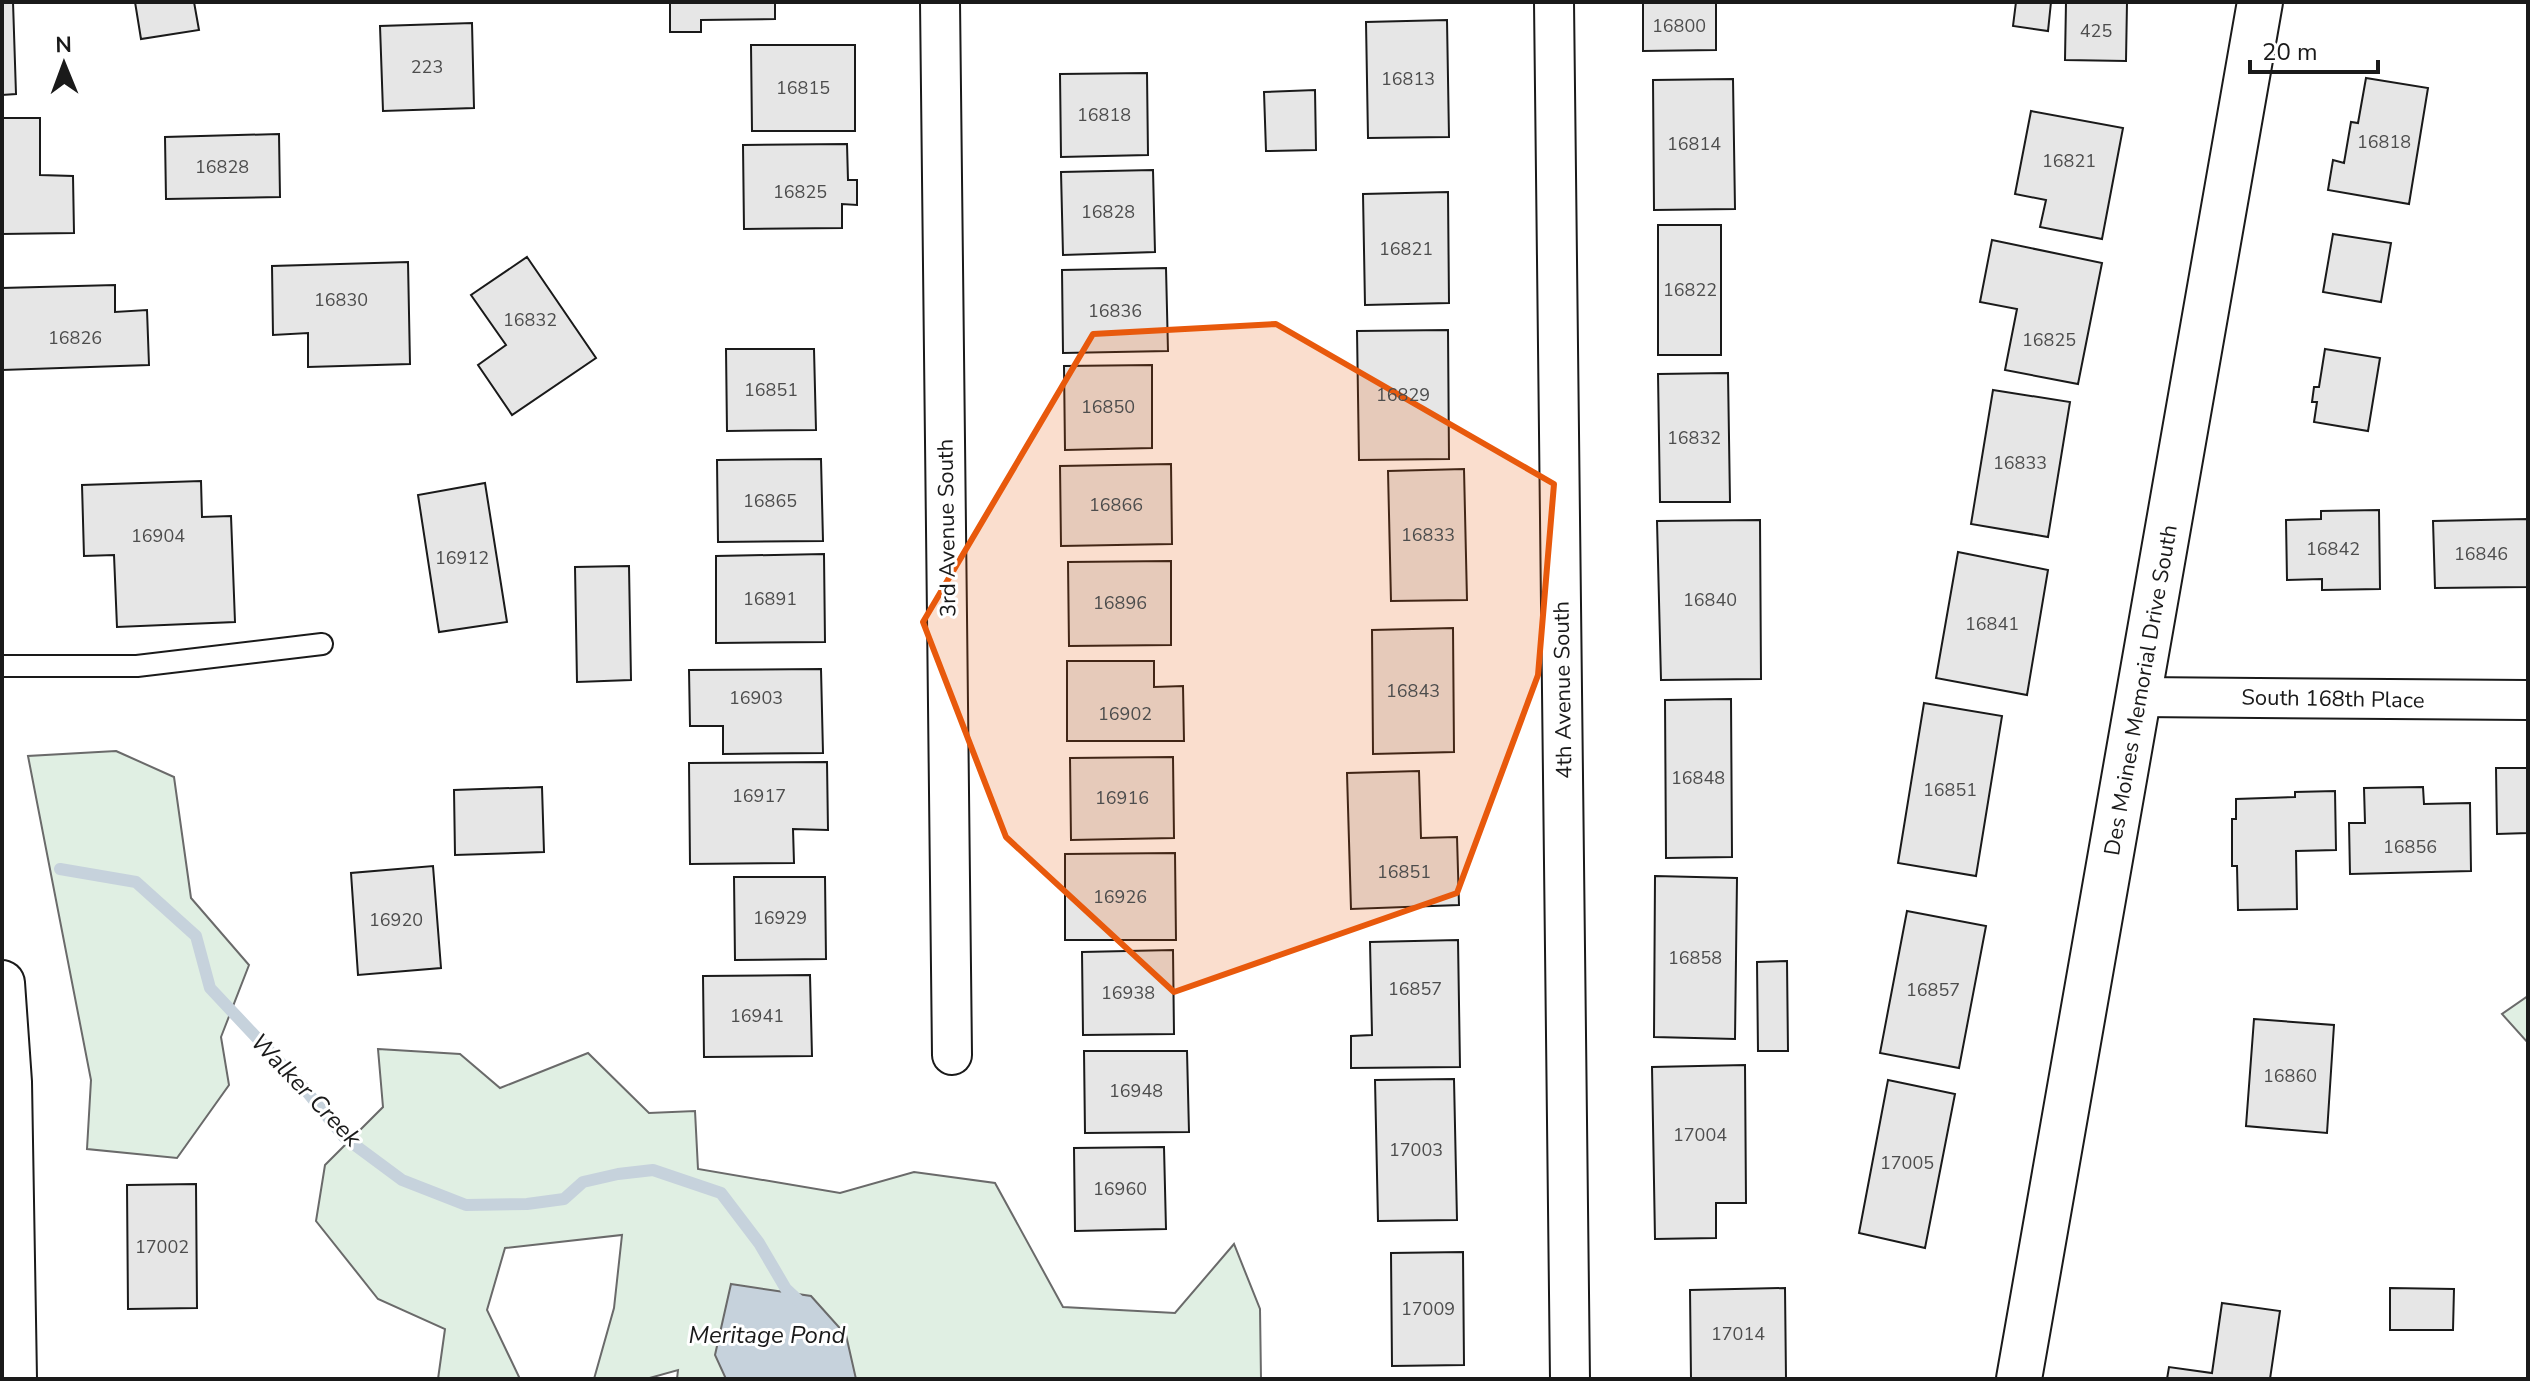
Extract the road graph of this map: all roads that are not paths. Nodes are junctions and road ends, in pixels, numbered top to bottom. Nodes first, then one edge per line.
1 (940, 2) edge
2 (1554, 2) edge
3 (2260, 2) edge
4 (322, 644) dead end
5 (2, 666) edge
6 (2139, 697) junction
7 (2528, 700) edge
8 (2, 983) edge
9 (952, 1055) dead end
10 (10, 1358) edge
11 (1570, 1379) edge
12 (2019, 1379) edge

1 - 9 street, 3rd Avenue South
2 - 11 street, 4th Avenue South
3 - 6 main road, Des Moines Memorial Drive South
4 - 5 lane
6 - 7 street, South 168th Place
6 - 12 main road, Des Moines Memorial Drive South
8 - 10 main road

